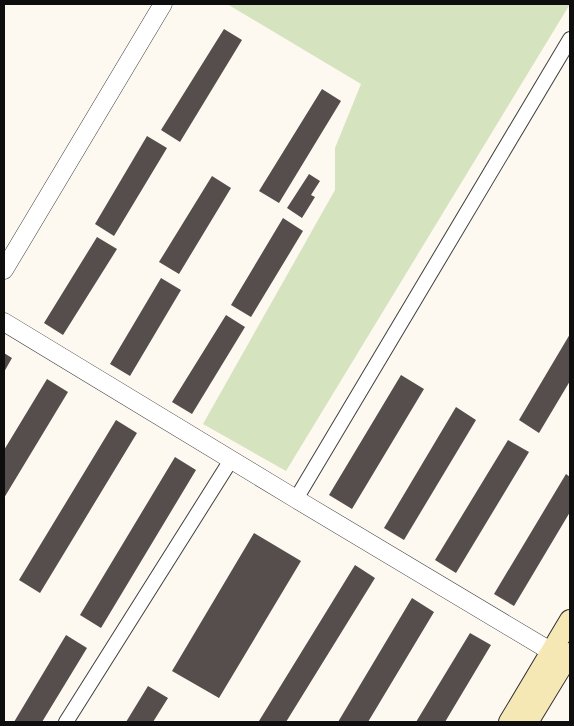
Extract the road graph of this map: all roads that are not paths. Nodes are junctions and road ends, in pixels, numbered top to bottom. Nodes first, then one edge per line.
1 (163, 4) edge
2 (570, 40) edge
3 (9, 250) edge
4 (4, 270) edge
5 (4, 322) edge
6 (231, 460) junction
7 (296, 500) junction
8 (570, 620) edge
9 (562, 655) edge
10 (66, 722) edge
11 (509, 722) edge
12 (528, 722) edge

1 - 3 street
2 - 7 street
3 - 4 street
5 - 6 street
6 - 7 street
6 - 10 street
7 - 9 street
8 - 9 main road
9 - 11 main road
9 - 12 main road

